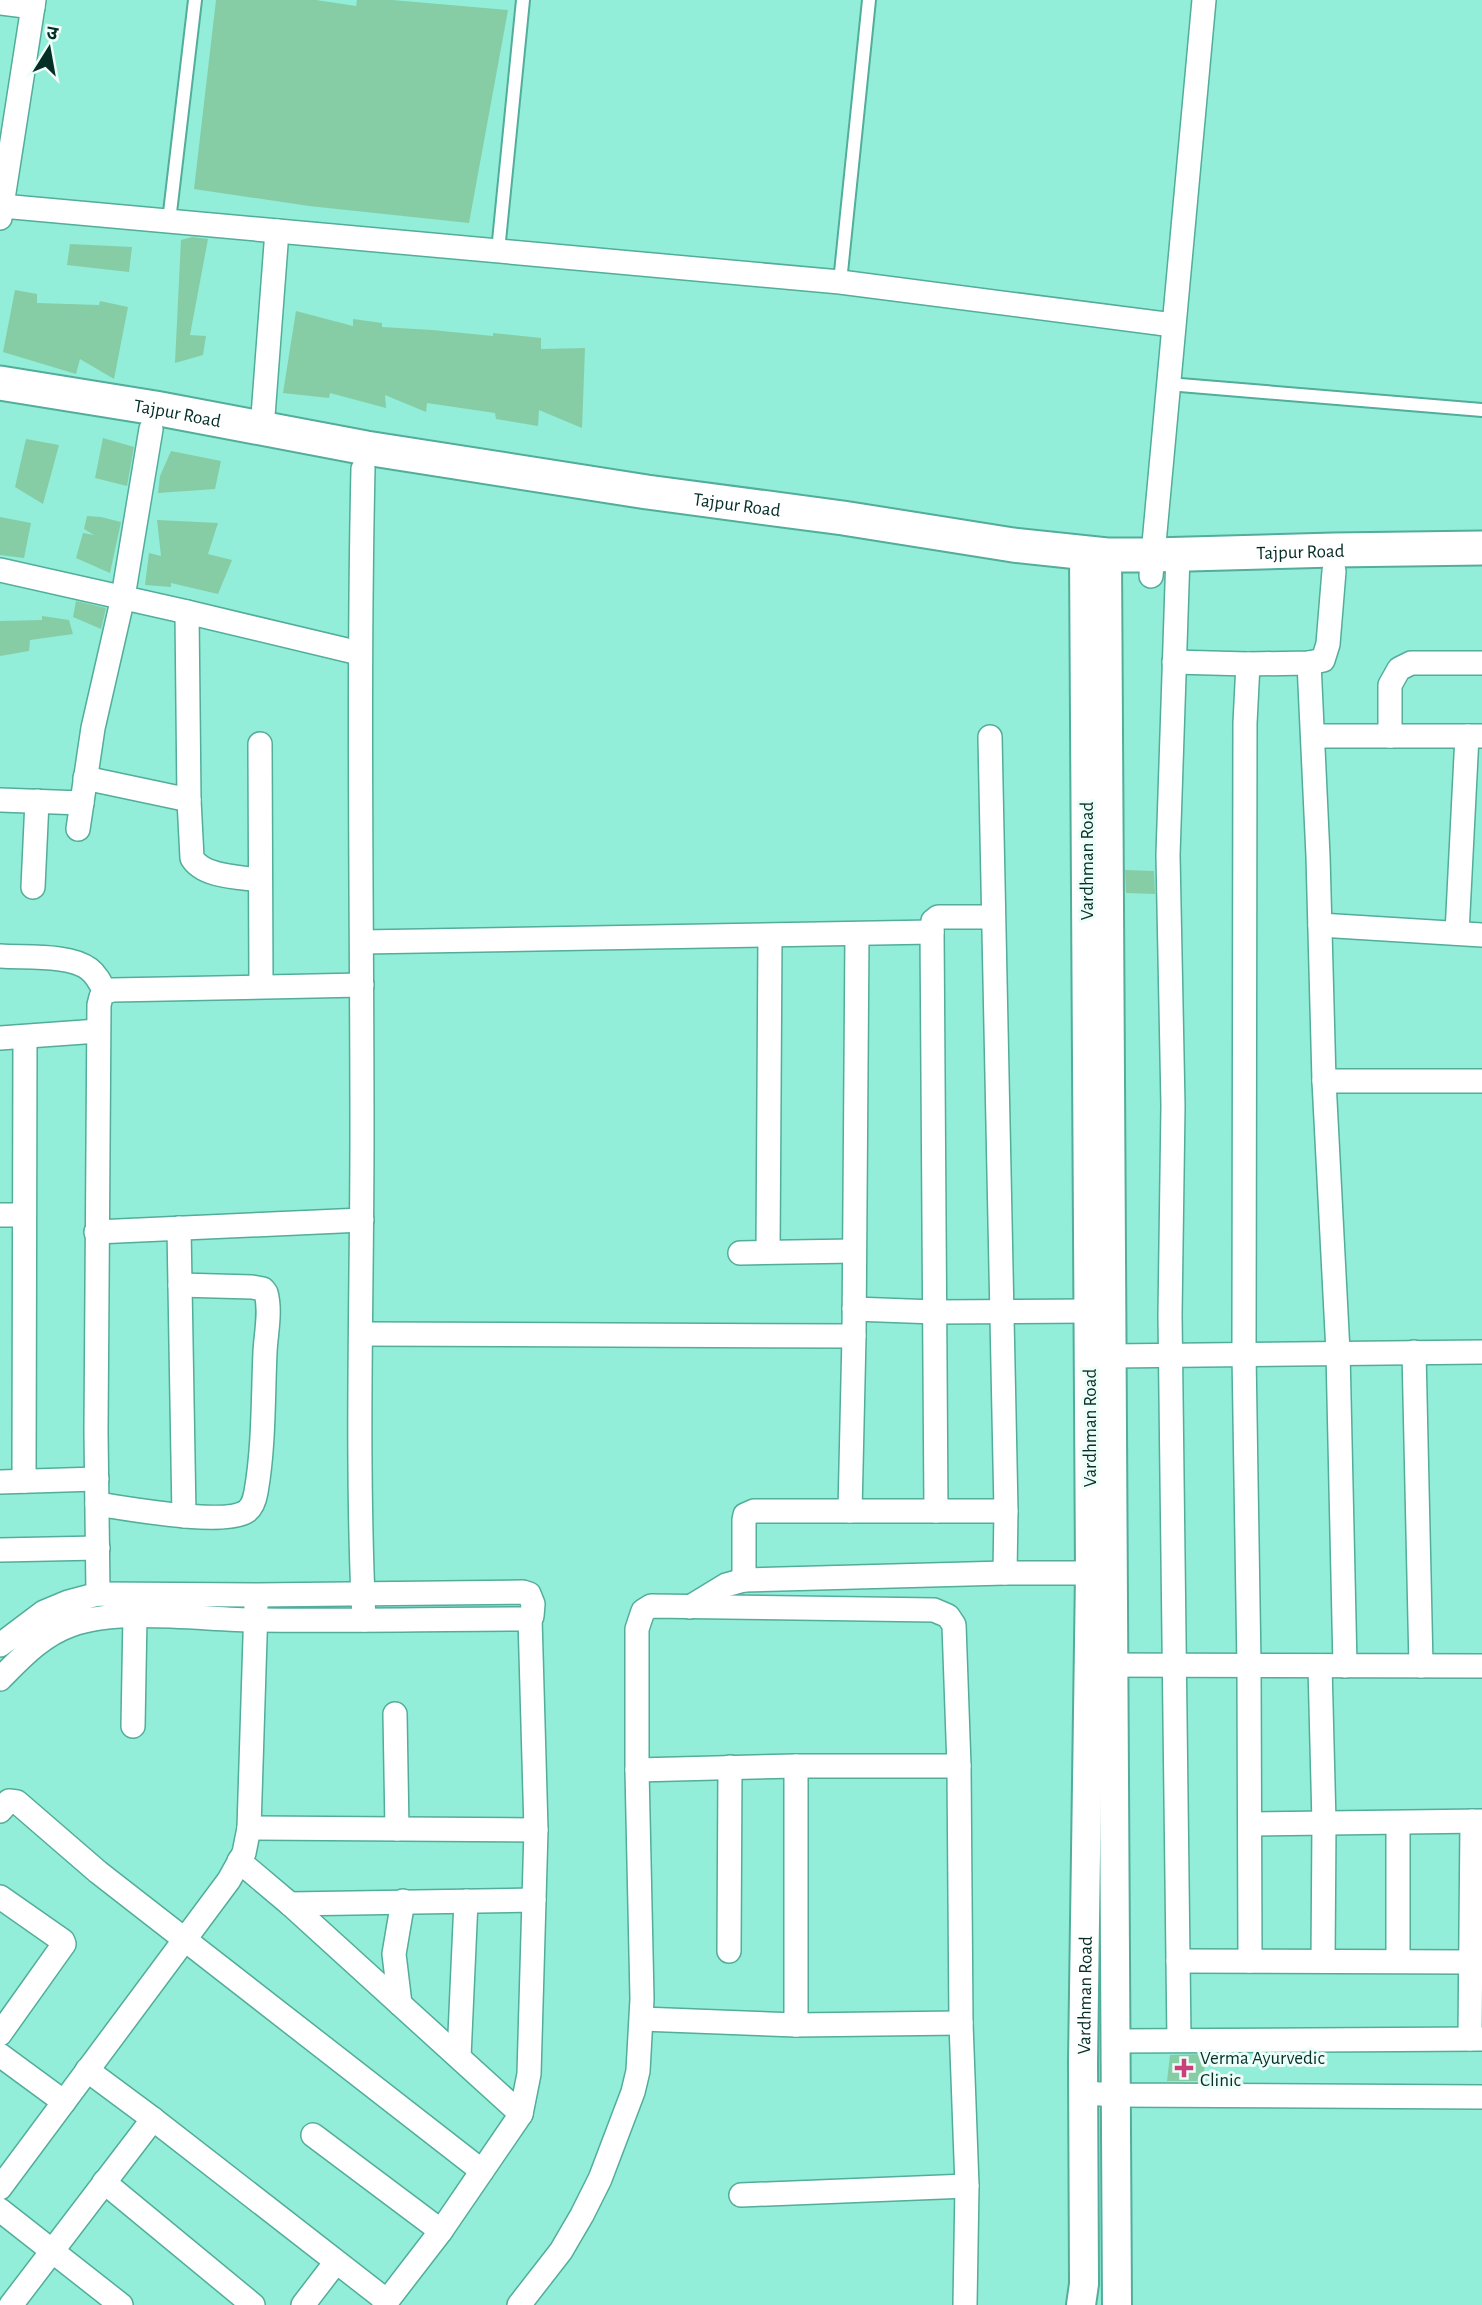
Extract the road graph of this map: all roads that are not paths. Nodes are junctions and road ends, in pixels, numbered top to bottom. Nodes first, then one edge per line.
1 (195, 0) edge
2 (523, 0) edge
3 (869, 0) edge
4 (1197, 0) edge
5 (1204, 0) edge
6 (0, 3) edge
7 (33, 4) edge
8 (1, 212) edge
9 (169, 220) junction
10 (277, 231) junction
11 (498, 251) junction
12 (839, 282) junction
13 (1173, 325) junction
14 (0, 383) edge
15 (1168, 384) junction
16 (0, 404) edge
17 (1482, 410) edge
18 (151, 429) junction
19 (262, 429) junction
20 (362, 469) junction
21 (1482, 548) edge
22 (1095, 564) junction
23 (1165, 566) junction
24 (0, 570) edge
25 (1482, 570) edge
26 (1334, 571) junction
27 (123, 597) junction
28 (187, 612) junction
29 (359, 653) junction
30 (1174, 662) junction
31 (1310, 663) junction
32 (1482, 663) edge
33 (1248, 664) junction
34 (1313, 736) junction
35 (1390, 736) junction
36 (1474, 736) edge
37 (990, 737) dead end
38 (260, 744) dead end
39 (85, 778) junction
40 (0, 800) edge
41 (188, 800) junction
42 (37, 801) junction
43 (82, 803) junction
44 (78, 830) dead end
45 (260, 880) junction
46 (33, 887) dead end
47 (992, 917) junction
48 (1320, 925) junction
49 (932, 932) junction
50 (1457, 933) junction
51 (857, 934) junction
52 (1482, 935) edge
53 (770, 936) junction
54 (362, 942) junction
55 (0, 956) edge
56 (362, 985) junction
57 (261, 986) junction
58 (105, 992) junction
59 (98, 1031) junction
60 (25, 1037) junction
61 (0, 1038) edge
62 (1324, 1081) junction
63 (1482, 1081) edge
64 (23, 1214) junction
65 (0, 1215) edge
66 (362, 1220) junction
67 (179, 1228) junction
68 (96, 1232) junction
69 (854, 1251) junction
70 (768, 1252) junction
71 (740, 1253) dead end
72 (180, 1285) junction
73 (854, 1309) junction
74 (935, 1311) junction
75 (1004, 1311) junction
76 (1089, 1311) junction
77 (361, 1334) junction
78 (854, 1336) junction
79 (1338, 1352) junction
80 (1414, 1352) junction
81 (1482, 1352) edge
82 (1171, 1354) junction
83 (1244, 1354) junction
84 (1111, 1356) junction
85 (97, 1479) junction
86 (24, 1481) junction
87 (0, 1482) edge
88 (97, 1504) junction
89 (850, 1511) junction
90 (936, 1511) junction
91 (1006, 1511) junction
92 (184, 1516) junction
93 (98, 1548) junction
94 (0, 1550) edge
95 (1005, 1573) junction
96 (1090, 1573) junction
97 (744, 1580) junction
98 (98, 1594) junction
99 (362, 1594) junction
100 (257, 1595) junction
101 (690, 1607) junction
102 (135, 1616) junction
103 (530, 1618) junction
104 (256, 1620) junction
105 (364, 1620) junction
106 (0, 1645) edge
107 (1100, 1665) junction
108 (1174, 1666) junction
109 (1250, 1666) junction
110 (1320, 1666) junction
111 (1345, 1666) junction
112 (1421, 1666) junction
113 (1482, 1666) edge
114 (0, 1679) edge
115 (395, 1714) dead end
116 (133, 1726) dead end
117 (796, 1766) junction
118 (959, 1766) junction
119 (730, 1767) junction
120 (637, 1770) junction
121 (0, 1811) edge
122 (1477, 1821) edge
123 (1398, 1822) junction
124 (1324, 1823) junction
125 (1250, 1824) junction
126 (249, 1829) junction
127 (397, 1829) junction
128 (536, 1830) junction
129 (239, 1861) junction
130 (0, 1897) edge
131 (534, 1900) junction
132 (466, 1901) junction
133 (403, 1902) junction
134 (290, 1904) junction
135 (185, 1938) junction
136 (729, 1951) dead end
137 (1178, 1961) junction
138 (1250, 1961) junction
139 (1323, 1961) junction
140 (1398, 1961) junction
141 (1471, 1962) junction
142 (400, 2004) junction
143 (642, 2019) junction
144 (961, 2023) junction
145 (796, 2025) junction
146 (0, 2034) edge
147 (1476, 2039) edge
148 (1179, 2040) junction
149 (1116, 2041) junction
150 (0, 2055) edge
151 (459, 2057) junction
152 (87, 2070) junction
153 (1084, 2093) junction
154 (1116, 2095) junction
155 (1482, 2097) edge
156 (64, 2102) junction
157 (521, 2114) junction
158 (153, 2119) junction
159 (313, 2135) dead end
160 (482, 2171) junction
161 (104, 2182) junction
162 (967, 2186) junction
163 (0, 2188) edge
164 (741, 2195) dead end
165 (0, 2210) edge
166 (441, 2231) junction
167 (50, 2251) junction
168 (336, 2262) junction
169 (10, 2301) edge
170 (386, 2303) edge
171 (121, 2305) edge
172 (253, 2305) edge
173 (303, 2305) edge
174 (519, 2305) edge
175 (965, 2305) edge
176 (1081, 2305) edge
177 (1117, 2305) edge

1 - 9 lane
2 - 11 lane
3 - 12 lane
4 - 5 street
5 - 13 street
6 - 7 street
7 - 8 street
8 - 9 street
9 - 10 street
10 - 11 street
10 - 19 street
11 - 12 street
12 - 13 street
13 - 15 street
14 - 19 main road, Tajpur Road
15 - 17 lane
15 - 23 street
16 - 18 main road, Tajpur Road
18 - 20 main road, Tajpur Road
18 - 27 street
19 - 22 main road, Tajpur Road
20 - 22 main road, Tajpur Road
20 - 29 street
21 - 23 main road, Tajpur Road
22 - 23 main road, Tajpur Road
22 - 76 street, Vardhman Road
22 - 84 street, Vardhman Road
23 - 26 main road, Tajpur Road
23 - 30 street
24 - 27 street
25 - 26 main road, Tajpur Road
26 - 31 street
27 - 28 street
27 - 39 street
28 - 29 street
28 - 41 street
29 - 54 street
30 - 33 street
30 - 82 street
31 - 33 street
31 - 34 street
32 - 35 street
33 - 83 street
34 - 35 street
34 - 48 street
35 - 36 street
36 - 50 street
37 - 47 street
38 - 45 street
39 - 41 street
39 - 43 street
40 - 42 street
41 - 45 street
42 - 43 street
42 - 46 street
43 - 44 street
45 - 57 street
47 - 49 street
47 - 75 street
48 - 50 street
48 - 62 street
49 - 51 street
49 - 74 street
50 - 52 street
51 - 53 street
51 - 69 street
53 - 54 street
53 - 70 street
54 - 56 street
55 - 58 street
56 - 57 street
56 - 66 street
57 - 58 street
58 - 59 street
59 - 60 street
59 - 68 street
60 - 61 street
60 - 64 street
62 - 63 street
62 - 79 street
64 - 65 street
64 - 86 street
66 - 67 street
66 - 77 street
67 - 68 street
67 - 72 street
68 - 85 street
69 - 70 street
69 - 73 street
70 - 71 street
72 - 92 street
72 - 92 street
73 - 74 street
73 - 78 street
74 - 75 street
74 - 90 street
75 - 76 street
75 - 91 street
76 - 96 street, Vardhman Road
77 - 78 street
77 - 99 street
78 - 89 street
79 - 80 street
79 - 83 street
79 - 111 street
80 - 81 street
80 - 112 street
82 - 83 street
82 - 84 street
82 - 108 street
83 - 109 street
84 - 107 street, Vardhman Road
85 - 86 street
85 - 88 street
86 - 87 street
88 - 92 street
88 - 93 street
89 - 90 street
89 - 97 street
90 - 91 street
91 - 95 street
93 - 94 street
93 - 98 street
95 - 96 street
95 - 97 street
96 - 107 street, Vardhman Road
97 - 101 street
98 - 100 street
98 - 106 street
99 - 100 street
99 - 103 street
99 - 105 street
100 - 104 street
101 - 118 street
101 - 120 street
102 - 104 street
102 - 114 street
102 - 116 street
103 - 105 street
103 - 128 street
104 - 105 street
104 - 126 street
107 - 108 street
107 - 149 street, Vardhman Road
107 - 153 street, Vardhman Road
108 - 109 street
108 - 137 street
109 - 110 street
109 - 125 street
110 - 111 street
110 - 124 street
111 - 112 street
112 - 113 street
115 - 127 street
117 - 118 street
117 - 119 street
117 - 145 street
118 - 144 street
119 - 120 street
119 - 136 street
120 - 143 street
121 - 135 street
122 - 123 street
122 - 141 street
123 - 124 street
123 - 140 street
124 - 125 street
124 - 139 street
125 - 138 street
126 - 127 street
126 - 129 street
127 - 128 street
128 - 131 street
129 - 134 street
129 - 135 street
130 - 146 street
131 - 132 street
131 - 157 street
132 - 133 street
132 - 151 street
133 - 134 street
133 - 142 street
134 - 142 street
135 - 152 street
135 - 160 street
137 - 138 street
137 - 148 street
138 - 139 street
139 - 140 street
140 - 141 street
141 - 147 street
142 - 151 street
143 - 145 street
143 - 174 street
144 - 145 street
144 - 162 street
147 - 148 street
148 - 149 street
149 - 154 street, Vardhman Road
150 - 156 street
151 - 157 street
152 - 156 street
152 - 158 street
153 - 154 street
153 - 176 street, Vardhman Road
154 - 155 street
154 - 177 street, Vardhman Road
156 - 163 street
157 - 160 street
158 - 161 street
158 - 168 street
159 - 166 street
160 - 166 street
161 - 167 street
161 - 172 street
162 - 164 street
162 - 175 street
165 - 167 street
166 - 170 street
167 - 169 street
167 - 171 street
168 - 170 street
168 - 173 street

